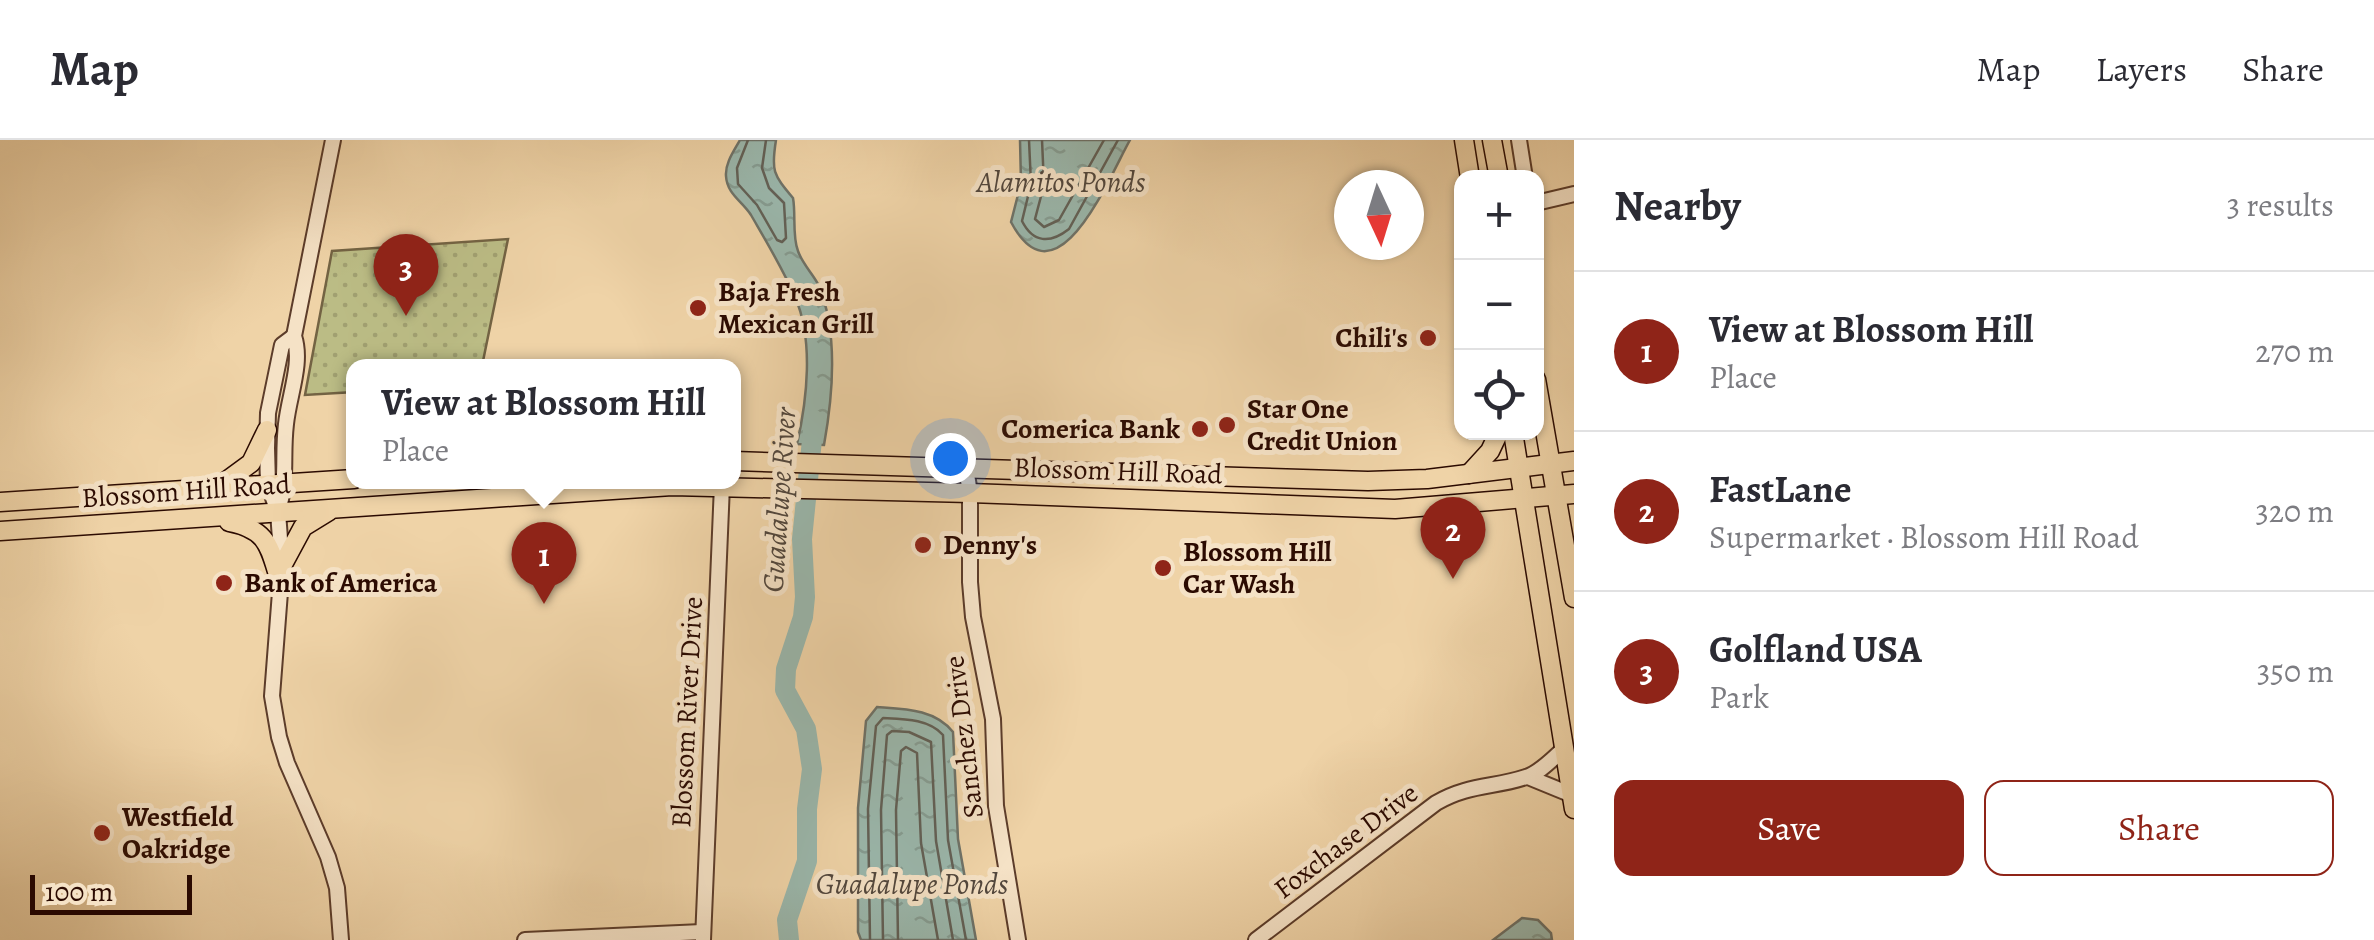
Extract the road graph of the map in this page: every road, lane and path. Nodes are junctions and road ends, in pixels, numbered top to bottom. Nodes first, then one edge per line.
1 (333, 140) edge
2 (1464, 140) edge
3 (1492, 140) edge
4 (1519, 140) edge
5 (1469, 170) edge
6 (1498, 170) edge
7 (1524, 170) edge
8 (1574, 194) edge
9 (1544, 200) edge
10 (294, 336) junction
11 (1544, 417) edge
12 (268, 430) junction
13 (1495, 440) edge
14 (1514, 440) edge
15 (741, 461) edge
16 (759, 461) junction
17 (1574, 461) edge
18 (1554, 464) junction
19 (966, 468) junction
20 (1519, 468) junction
21 (741, 472) edge
22 (1470, 474) junction
23 (1260, 477) junction
24 (346, 480) edge
25 (741, 483) edge
26 (277, 484) junction
27 (218, 487) junction
28 (553, 489) edge
29 (727, 489) edge
30 (970, 493) junction
31 (1566, 495) edge
32 (1524, 499) junction
33 (0, 502) edge
34 (1230, 502) junction
35 (332, 510) junction
36 (278, 512) junction
37 (204, 518) junction
38 (0, 531) edge
39 (1570, 535) edge
40 (281, 575) junction
41 (1574, 598) edge
42 (1564, 749) junction
43 (1528, 777) junction
44 (1573, 802) edge
45 (703, 936) edge
46 (341, 940) edge
47 (525, 940) edge
48 (1018, 940) edge
49 (1256, 940) edge

1 - 10 street
2 - 5 main road
3 - 6 main road
4 - 7 street
8 - 9 street
10 - 12 street
10 - 26 street
11 - 18 main road
12 - 26 street
12 - 27 main road
13 - 22 main road
14 - 20 main road
15 - 16 main road, Blossom Hill Road
16 - 19 main road, Blossom Hill Road
16 - 21 main road
17 - 18 main road, Blossom Hill Road
18 - 20 main road, Blossom Hill Road
18 - 31 main road
19 - 23 main road, Blossom Hill Road
19 - 30 street, Sanchez Drive
20 - 22 main road, Blossom Hill Road
20 - 32 main road
22 - 23 main road, Blossom Hill Road
23 - 34 main road
24 - 26 main road, Blossom Hill Road
25 - 30 main road, Blossom Hill Road
26 - 27 main road, Blossom Hill Road
26 - 36 street
27 - 33 main road, Blossom Hill Road
28 - 35 main road, Blossom Hill Road
29 - 45 street, Blossom River Drive
30 - 34 main road, Blossom Hill Road
30 - 48 street, Sanchez Drive
31 - 32 main road, Blossom Hill Road
31 - 39 main road
32 - 34 main road, Blossom Hill Road
32 - 42 main road
35 - 36 main road, Blossom Hill Road
35 - 40 main road
36 - 37 main road, Blossom Hill Road
36 - 40 street
37 - 38 main road, Blossom Hill Road
37 - 40 main road
39 - 41 main road
40 - 46 street
42 - 43 street, Foxchase Drive
42 - 44 main road
43 - 44 street
43 - 49 street, Foxchase Drive
45 - 47 street

